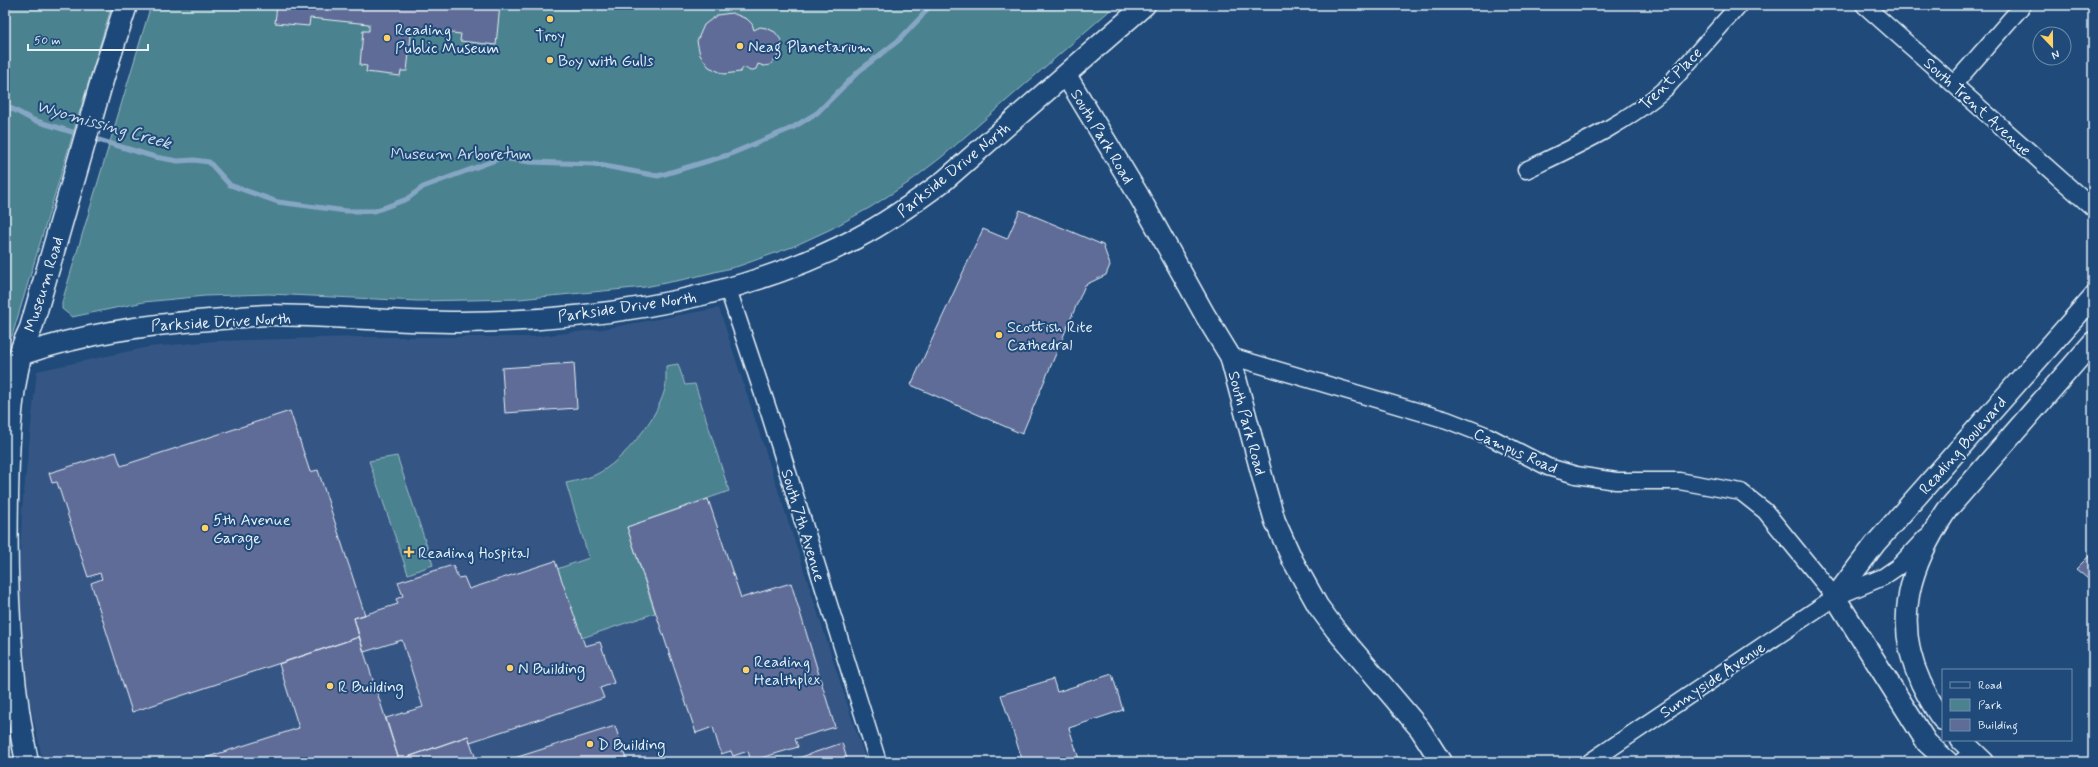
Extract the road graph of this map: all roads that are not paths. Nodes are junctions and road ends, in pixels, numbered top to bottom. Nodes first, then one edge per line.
1 (126, 5) edge
2 (1145, 5) edge
3 (1739, 5) edge
4 (1864, 5) edge
5 (2024, 5) edge
6 (1066, 75) junction
7 (1954, 84) junction
8 (1526, 170) dead end
9 (2093, 208) edge
10 (728, 289) junction
11 (2093, 297) edge
12 (2093, 342) edge
13 (1230, 356) junction
14 (13, 357) edge
15 (7, 435) edge
16 (1947, 510) junction
17 (1835, 597) junction
18 (1942, 718) edge
19 (27, 762) edge
20 (878, 762) edge
21 (1441, 762) edge
22 (1590, 762) edge
23 (1948, 762) edge

1 - 14 main road, Museum Road
2 - 6 street, Parkside Drive North
3 - 8 street, Trent Place
4 - 7 street, South Trent Avenue
5 - 7 street
6 - 10 street, Parkside Drive North
6 - 13 street, South Park Road
7 - 9 street, South Trent Avenue
10 - 14 street, Parkside Drive North
10 - 20 street, South 7th Avenue
11 - 17 street, Reading Boulevard
12 - 16 street, Reading Boulevard
13 - 17 street, Campus Road
13 - 21 street, South Park Road
14 - 15 main road, Museum Road
15 - 19 main road, Museum Road
16 - 17 street, Reading Boulevard
16 - 18 street, Reading Boulevard
17 - 22 street, Sunnyside Avenue
17 - 23 street

